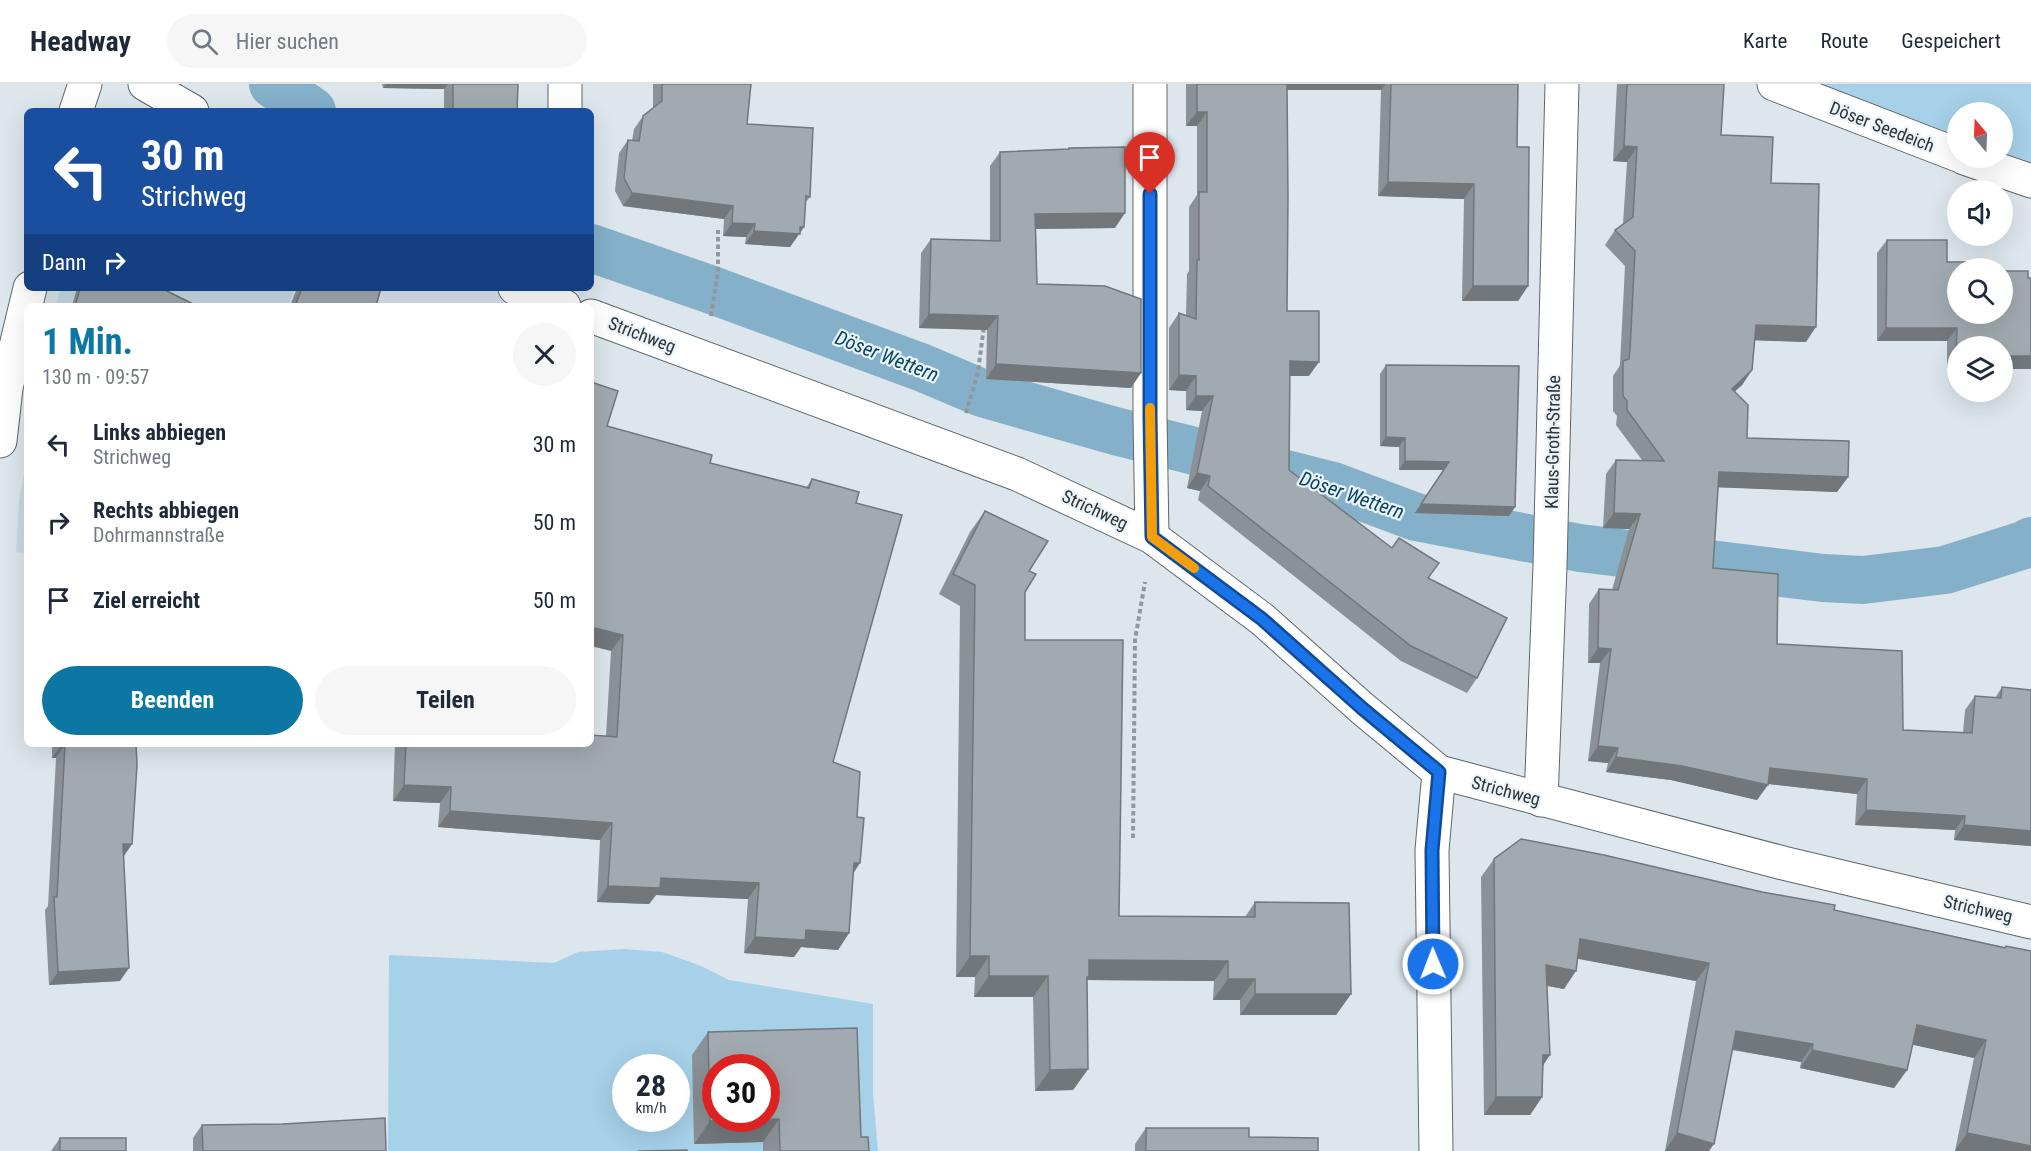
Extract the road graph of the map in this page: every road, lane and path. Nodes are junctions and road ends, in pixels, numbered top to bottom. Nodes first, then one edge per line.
1 (85, 84) edge
2 (145, 84) edge
3 (565, 84) edge
4 (1150, 84) edge
5 (1562, 84) edge
6 (1774, 84) edge
7 (77, 108) edge
8 (187, 108) edge
9 (565, 108) edge
10 (1947, 151) edge
11 (1993, 168) edge
12 (2031, 181) edge
13 (718, 230) dead end
14 (527, 291) edge
15 (556, 298) edge
16 (713, 311) dead end
17 (24, 313) edge
18 (594, 317) edge
19 (986, 319) edge
20 (968, 404) dead end
21 (0, 441) edge
22 (1152, 537) junction
23 (1439, 772) junction
24 (1540, 800) junction
25 (1133, 838) dead end
26 (2031, 922) edge
27 (1436, 1151) edge

1 - 7 street
2 - 8 street
3 - 9 street
4 - 22 street
5 - 24 street, Klaus-Groth-Straße
6 - 10 street, Döser Seedeich
11 - 12 street
13 - 16 path
14 - 15 street
17 - 21 street
18 - 22 street, Strichweg
19 - 20 path
22 - 23 street, Strichweg
22 - 25 path
23 - 24 street, Strichweg
23 - 27 street
24 - 26 street, Strichweg

